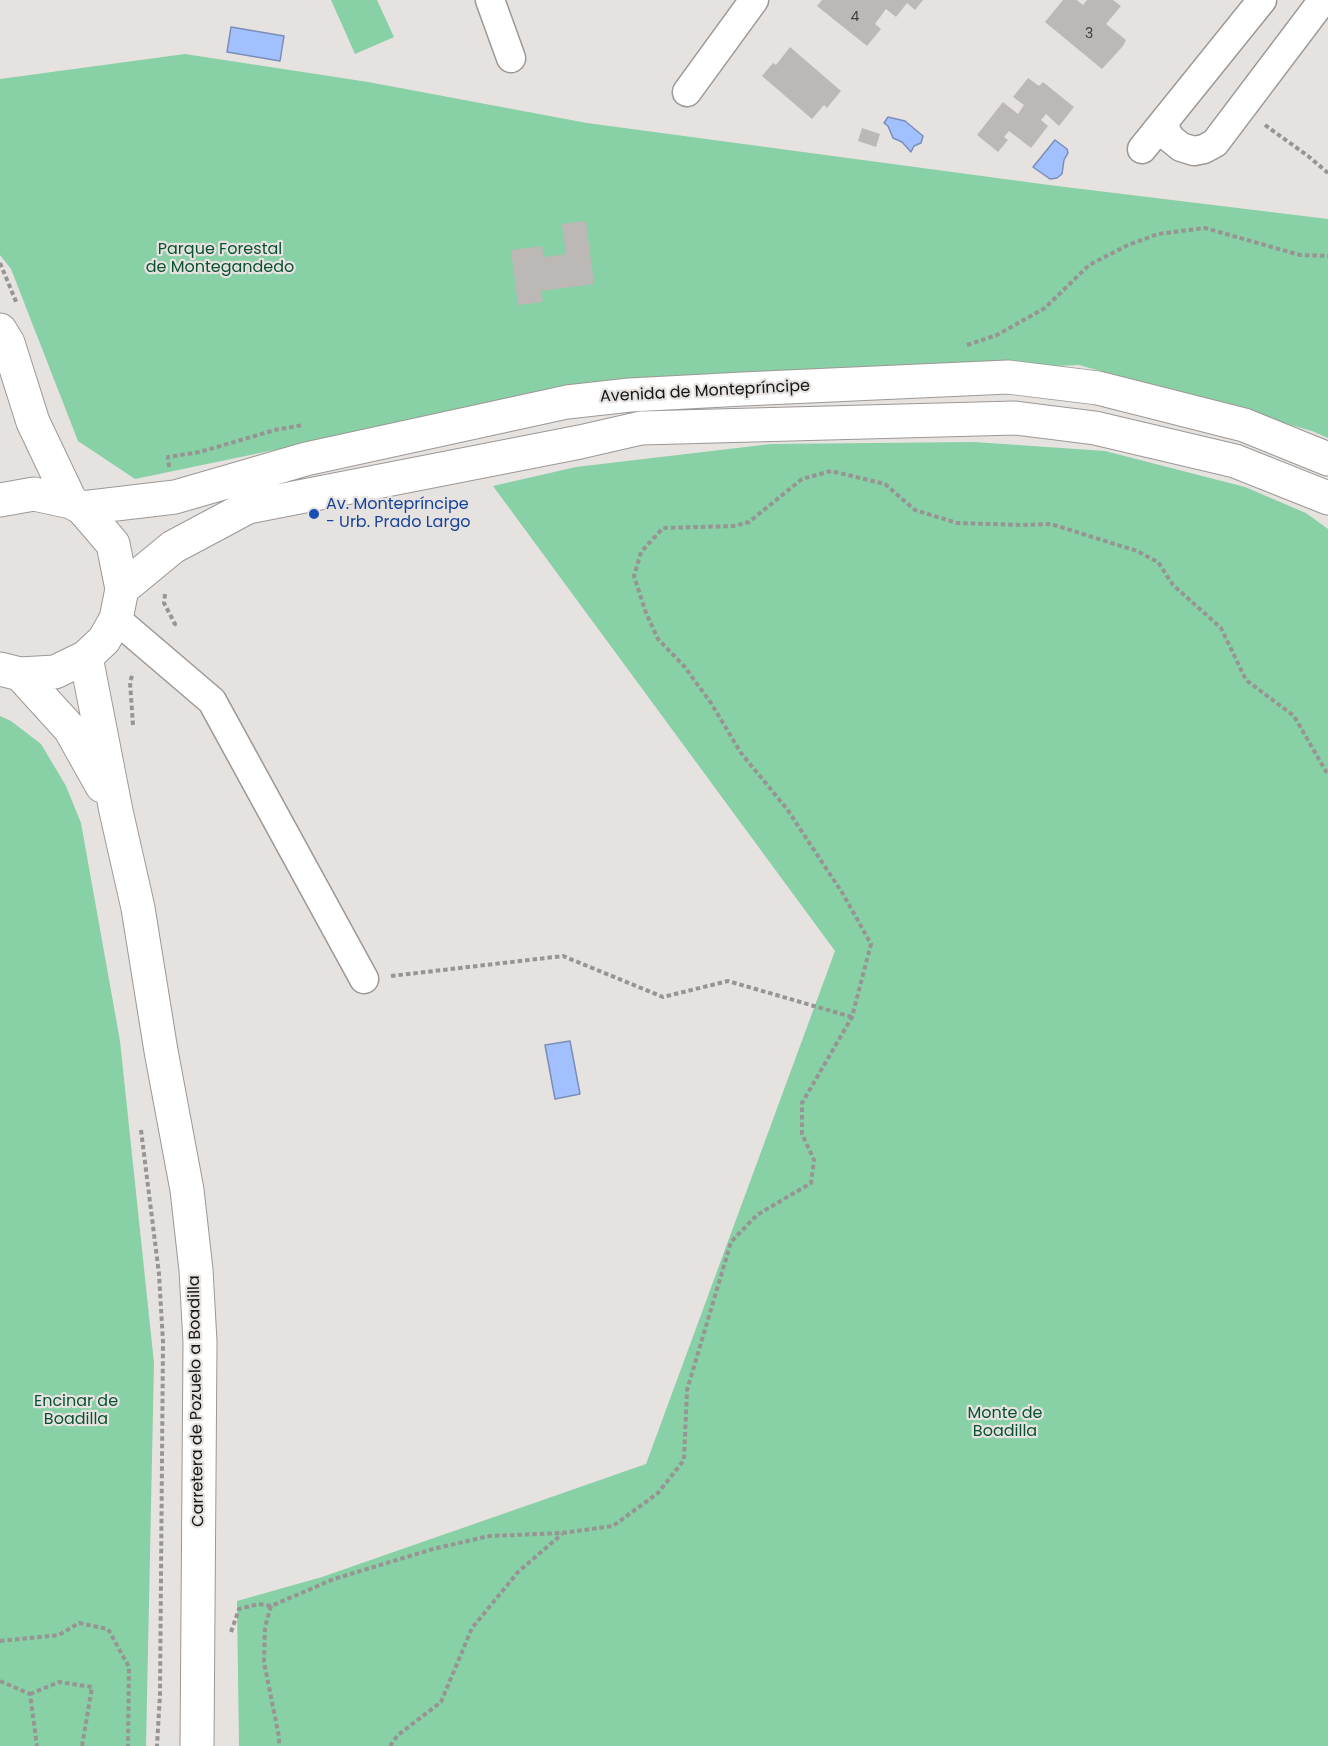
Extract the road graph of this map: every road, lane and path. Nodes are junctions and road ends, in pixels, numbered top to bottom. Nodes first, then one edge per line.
1 (490, 0) edge
2 (754, 0) edge
3 (1262, 0) edge
4 (1323, 0) edge
5 (511, 58) dead end
6 (687, 92) dead end
7 (1242, 108) junction
8 (1165, 122) junction
9 (1142, 149) dead end
10 (1328, 173) edge
11 (1328, 256) edge
12 (0, 330) edge
13 (957, 346) dead end
14 (308, 424) dead end
15 (1328, 459) edge
16 (170, 468) dead end
17 (1328, 498) edge
18 (0, 500) edge
19 (76, 505) junction
20 (119, 604) junction
21 (86, 657) junction
22 (6, 671) edge
23 (1328, 776) edge
24 (116, 812) junction
25 (364, 979) joint
26 (852, 1017) junction
27 (140, 1120) dead end
28 (562, 1533) junction
29 (271, 1606) junction
30 (239, 1609) dead end
31 (0, 1641) edge
32 (0, 1682) edge
33 (30, 1694) junction
34 (37, 1746) edge
35 (82, 1746) edge
36 (128, 1746) edge
37 (157, 1746) edge
38 (197, 1746) edge
39 (279, 1746) edge
40 (390, 1746) edge

1 - 5 street
2 - 6 street
3 - 8 street
4 - 7 street
7 - 8 street
7 - 10 path
8 - 9 street
11 - 13 path
12 - 19 street
14 - 16 path
15 - 19 street, Avenida de Montepríncipe
17 - 20 street, Avenida de Montepríncipe
18 - 19 street, Avenida de Montepríncipe
19 - 20 street
20 - 21 street, Avenida de Montepríncipe
20 - 25 street
21 - 22 street
21 - 24 street, Carretera de Pozuelo a Boadilla
22 - 24 street, Carretera de Pozuelo a Boadilla
23 - 26 path
24 - 38 street, Carretera de Pozuelo a Boadilla
25 - 26 path
26 - 28 path
27 - 37 path
28 - 29 path
28 - 40 path
29 - 30 path
29 - 39 path
31 - 36 path
32 - 33 path
33 - 34 path
33 - 35 path

